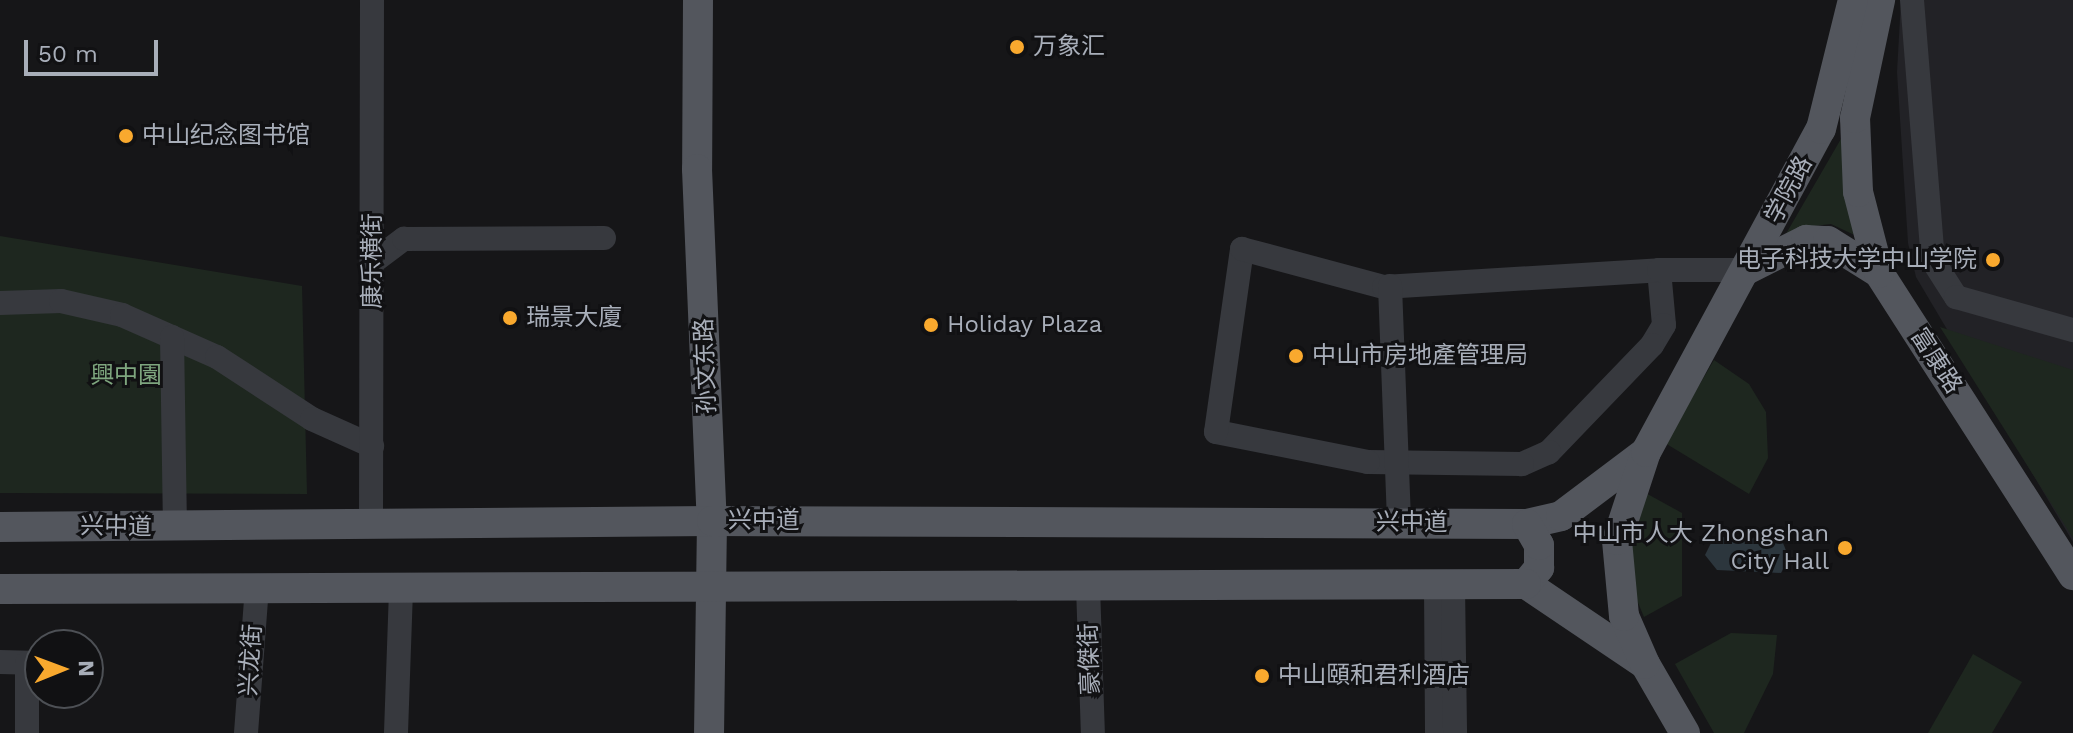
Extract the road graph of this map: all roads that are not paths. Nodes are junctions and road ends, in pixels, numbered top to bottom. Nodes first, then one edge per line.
1 (372, 0) edge
2 (682, 0) edge
3 (698, 0) edge
4 (1839, 0) edge
5 (1853, 0) edge
6 (1880, 0) edge
7 (1912, 0) edge
8 (1835, 69) junction
9 (604, 238) dead end
10 (373, 262) junction
11 (1659, 270) junction
12 (1747, 270) junction
13 (1879, 273) junction
14 (1390, 286) junction
15 (0, 303) edge
16 (2073, 330) edge
17 (172, 337) junction
18 (372, 446) junction
19 (1646, 452) junction
20 (703, 521) junction
21 (371, 522) junction
22 (1399, 523) junction
23 (1527, 524) junction
24 (0, 527) edge
25 (175, 528) junction
26 (2073, 575) edge
27 (1526, 584) junction
28 (257, 586) junction
29 (1088, 586) junction
30 (1444, 586) junction
31 (401, 587) junction
32 (0, 589) edge
33 (702, 590) junction
34 (0, 662) edge
35 (24, 663) edge
36 (1645, 664) junction
37 (29, 709) edge
38 (27, 733) edge
39 (246, 733) edge
40 (396, 733) edge
41 (690, 733) edge
42 (709, 733) edge
43 (1093, 733) edge
44 (1437, 733) edge
45 (1455, 733) edge
46 (1685, 733) edge

1 - 10 street, 康乐横街
2 - 20 main road, 孙文东路
3 - 20 main road, 孙文东路
4 - 8 street
5 - 8 main road, 学院路
6 - 13 main road
7 - 16 street
8 - 12 main road, 学院路
9 - 10 street
10 - 18 street, 康乐横街
11 - 12 street
11 - 14 street
11 - 14 street
12 - 13 main road, 富康路
12 - 19 main road, 学院路
13 - 26 main road, 富康路
14 - 22 street
15 - 17 street
17 - 18 street
17 - 25 street
18 - 21 street, 康乐横街
19 - 23 main road, 兴中道
19 - 36 main road, 学院路
20 - 21 main road, 兴中道
20 - 22 main road, 兴中道
20 - 33 main road, 孙文东路
21 - 25 main road, 兴中道
22 - 23 main road, 兴中道
23 - 27 main road
24 - 25 main road, 兴中道
27 - 30 main road
27 - 36 main road
28 - 31 main road
28 - 32 main road
28 - 39 street, 兴龙街
29 - 30 main road
29 - 33 main road
29 - 43 street, 豪傑街
30 - 44 street
30 - 45 street
31 - 33 main road
31 - 40 street
33 - 41 main road, 孙文东路
33 - 42 main road, 孙文东路
34 - 35 street
36 - 46 main road
37 - 38 street

